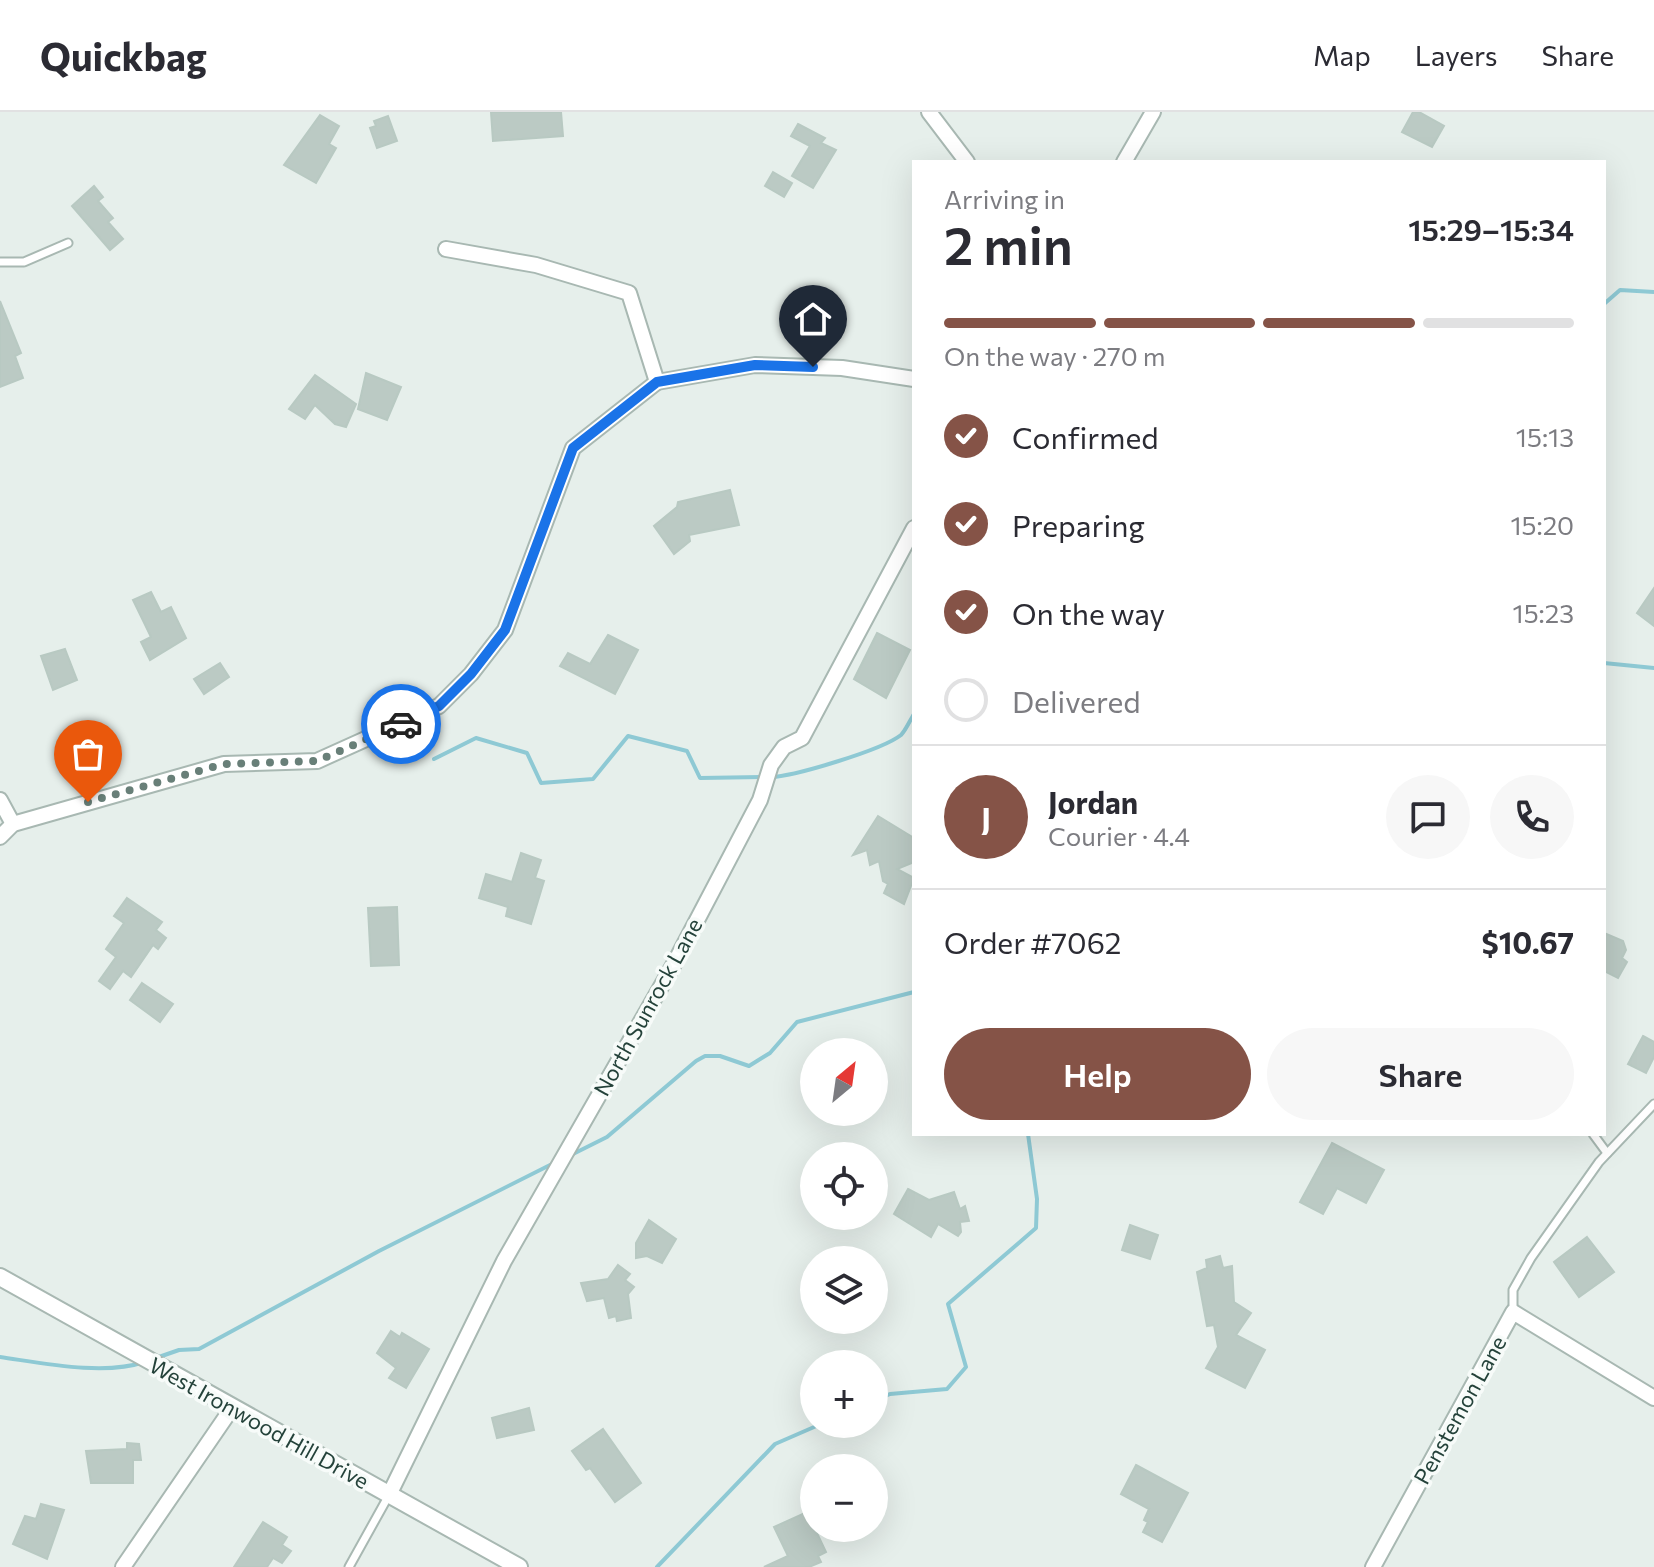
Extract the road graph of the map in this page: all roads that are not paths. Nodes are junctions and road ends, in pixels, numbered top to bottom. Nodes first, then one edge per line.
1 (929, 112) edge
2 (1153, 112) edge
3 (965, 160) edge
4 (1125, 160) edge
5 (68, 243) dead end
6 (446, 249) dead end
7 (0, 262) edge
8 (912, 379) edge
9 (657, 382) junction
10 (912, 532) edge
11 (0, 800) edge
12 (13, 824) junction
13 (0, 837) edge
14 (1654, 1104) edge
15 (1594, 1136) edge
16 (1607, 1153) junction
17 (0, 1277) edge
18 (1513, 1312) junction
19 (1654, 1398) edge
20 (232, 1408) junction
21 (389, 1495) junction
22 (123, 1567) edge
23 (349, 1567) edge
24 (519, 1567) edge
25 (1373, 1567) edge

1 - 3 street
2 - 4 street
5 - 7 lane
6 - 9 street
8 - 9 street
9 - 12 street
10 - 21 street, North Sunrock Lane
11 - 12 street
12 - 13 street
14 - 16 lane
15 - 16 lane
16 - 18 lane
17 - 20 street, West Ironwood Hill Drive
18 - 19 street, Penstemon Lane
18 - 25 street, Penstemon Lane
20 - 21 street, West Ironwood Hill Drive
20 - 22 street
21 - 23 lane
21 - 24 street, West Ironwood Hill Drive

